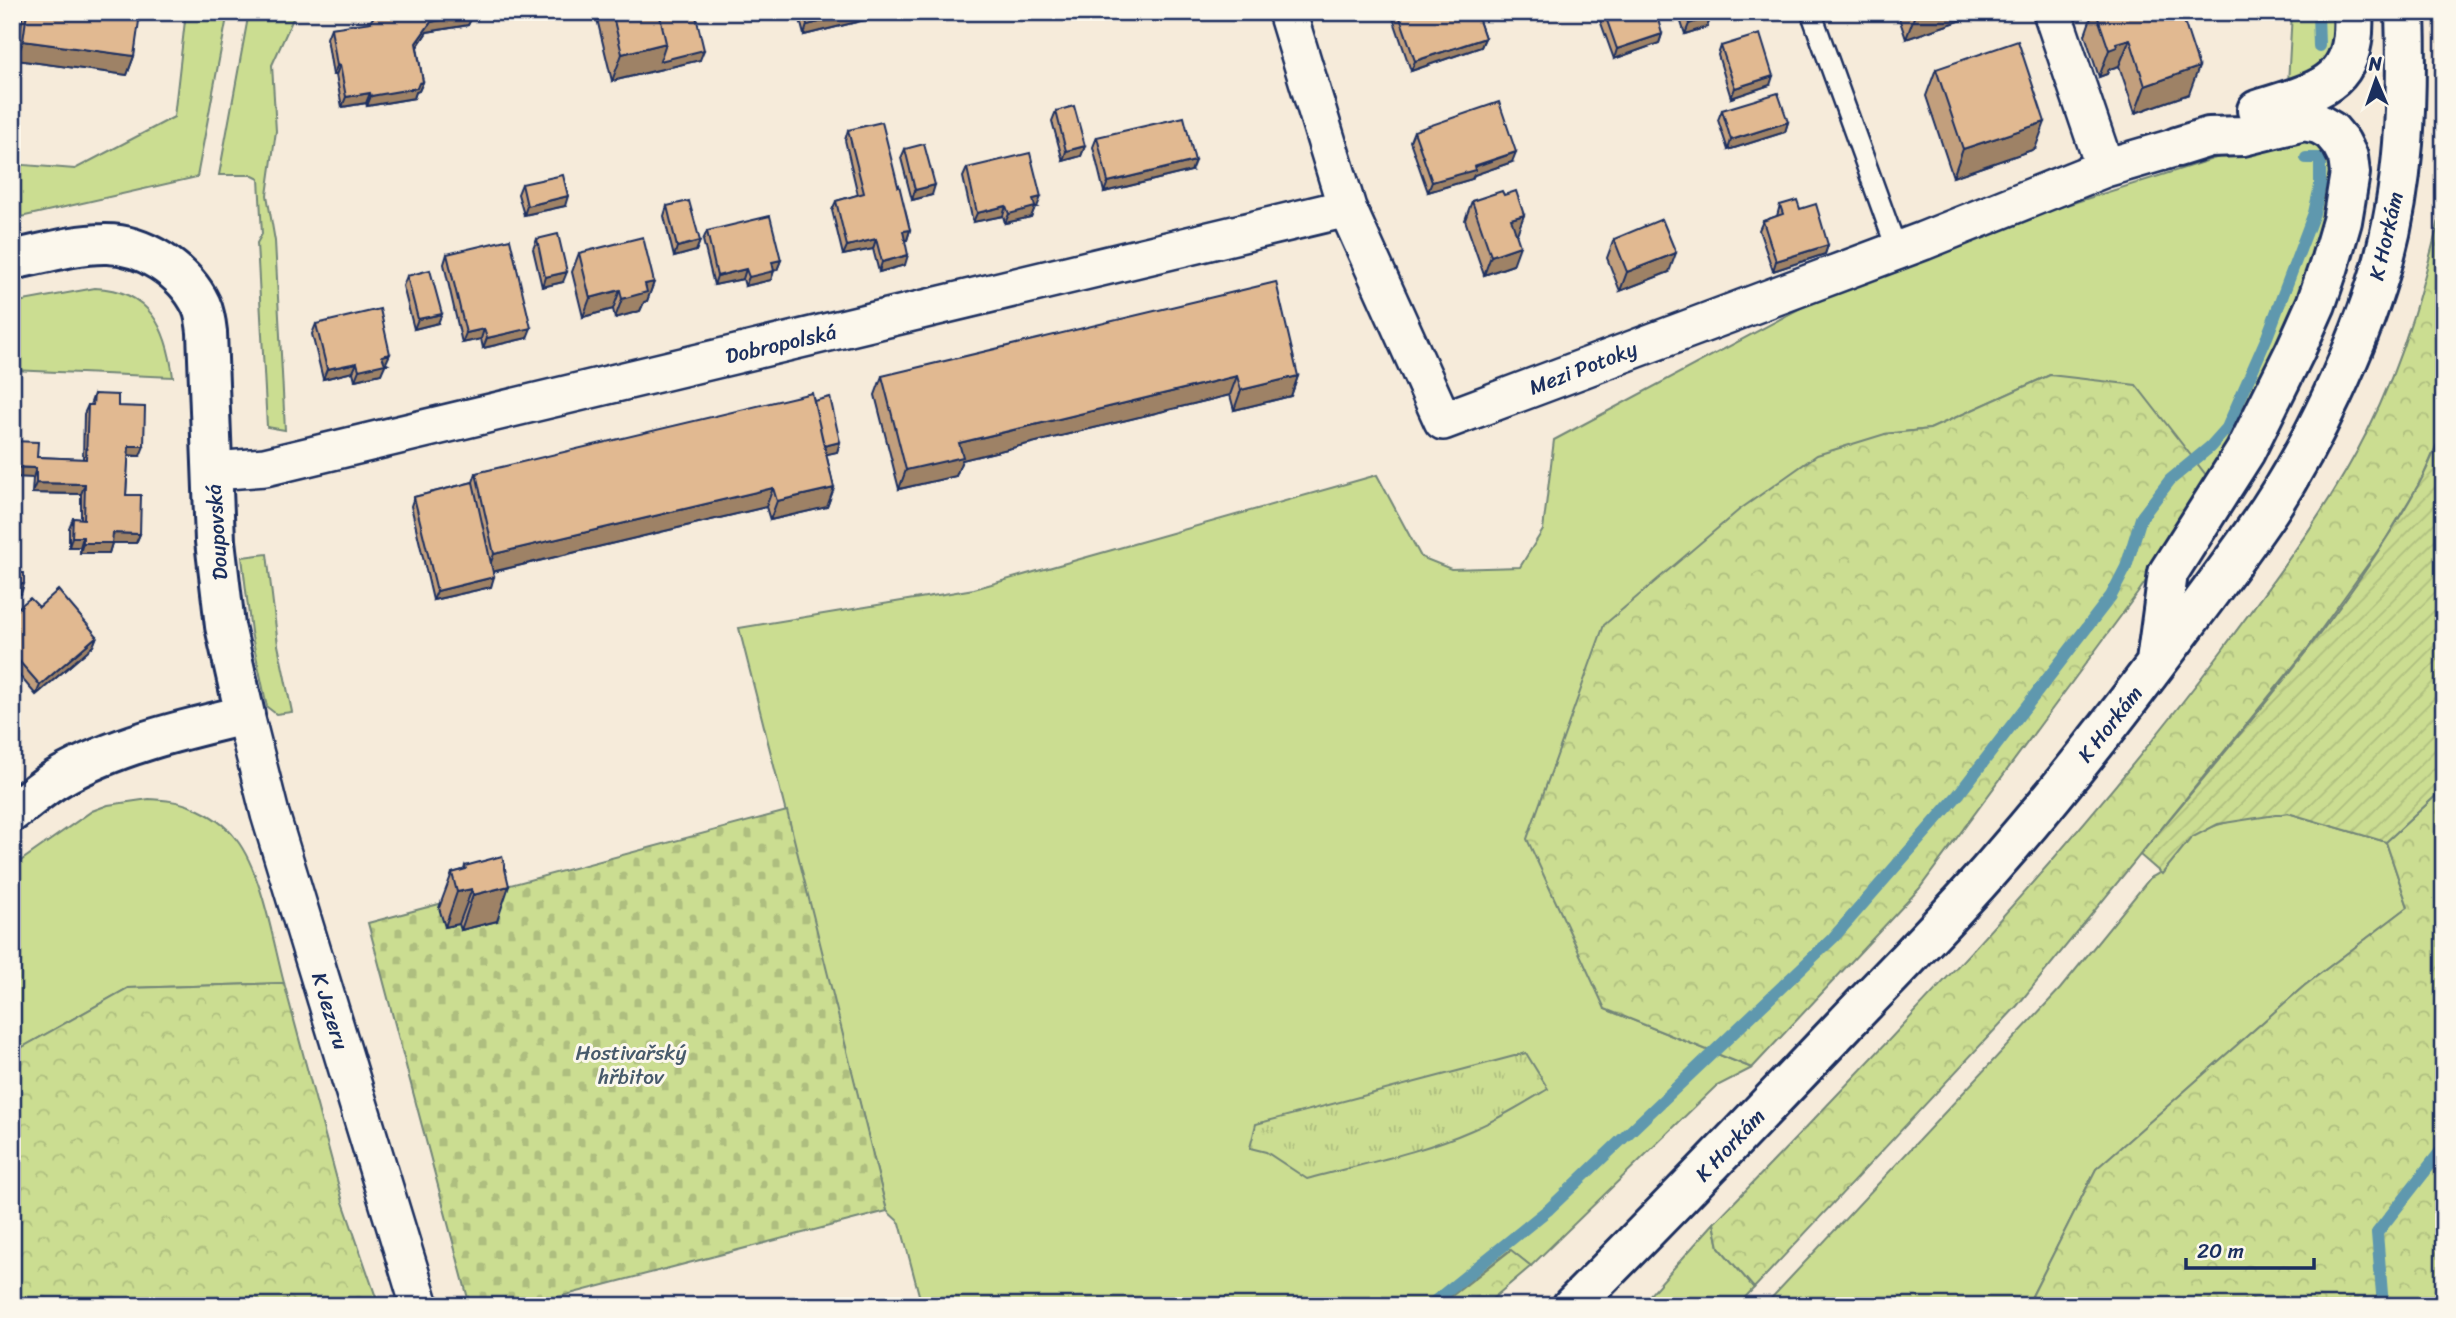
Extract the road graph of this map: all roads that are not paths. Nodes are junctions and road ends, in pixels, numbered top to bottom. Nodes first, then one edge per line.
1 (1287, 12) edge
2 (1811, 12) edge
3 (2052, 12) edge
4 (2353, 12) edge
5 (2406, 12) edge
6 (2193, 142) junction
7 (2105, 168) junction
8 (1348, 208) junction
9 (1897, 250) junction
10 (12, 260) edge
11 (213, 471) junction
12 (2156, 664) junction
13 (245, 715) junction
14 (12, 812) edge
15 (420, 1306) edge
16 (1572, 1306) edge

1 - 8 street, Mezi Potoky
2 - 9 lane
3 - 7 street
4 - 6 main road
5 - 12 main road, K Horkám
6 - 7 street
6 - 12 main road
7 - 9 street
8 - 9 street, Mezi Potoky
8 - 11 street, Dobropolská
10 - 11 main road, Doupovská
11 - 13 main road, Doupovská
12 - 16 main road, K Horkám
13 - 14 main road
13 - 15 street, K Jezeru

